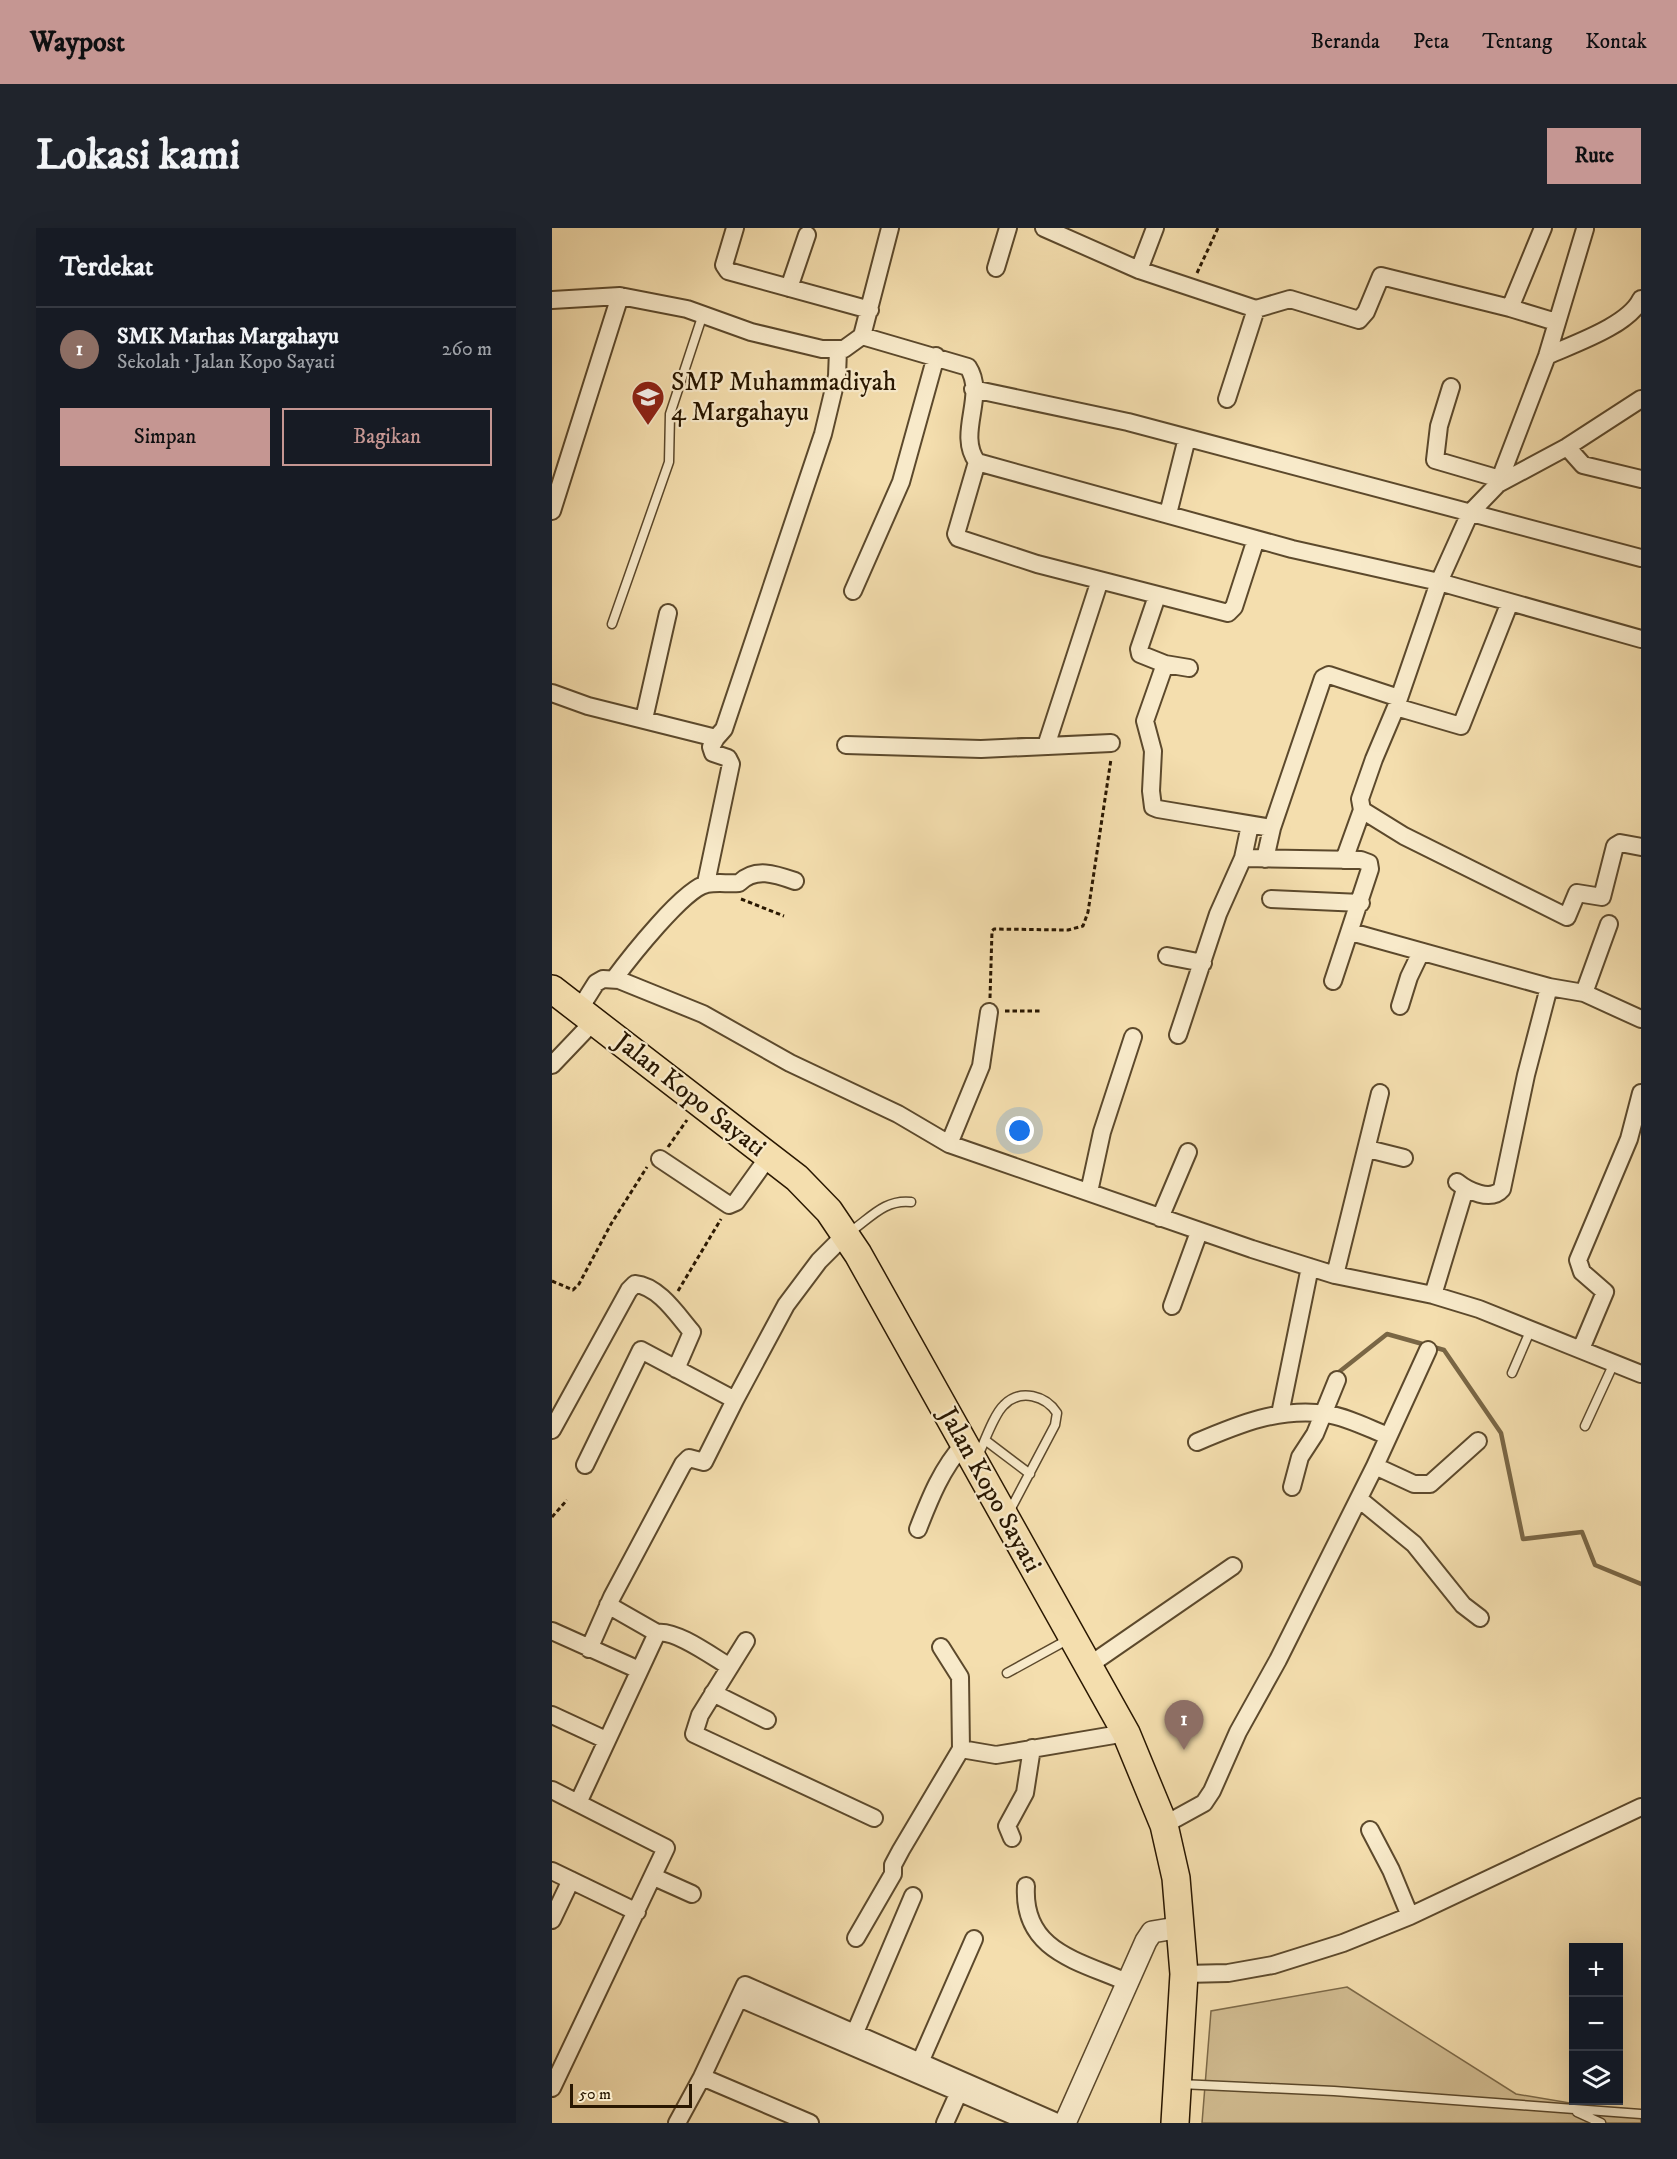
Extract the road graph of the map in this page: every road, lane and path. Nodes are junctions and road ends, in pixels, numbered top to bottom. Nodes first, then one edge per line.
1 (735, 228) edge
2 (890, 228) edge
3 (1008, 228) edge
4 (1044, 228) edge
5 (1155, 228) edge
6 (1218, 228) edge
7 (1543, 228) edge
8 (1585, 229) edge
9 (807, 235) dead end
10 (996, 268) dead end
11 (1139, 270) junction
12 (1191, 287) junction
13 (789, 288) junction
14 (620, 296) junction
15 (1641, 299) edge
16 (552, 300) edge
17 (1510, 308) junction
18 (1256, 309) junction
19 (870, 310) junction
20 (703, 314) junction
21 (1556, 322) junction
22 (862, 336) junction
23 (838, 350) junction
24 (936, 356) junction
25 (1547, 356) junction
26 (1451, 387) dead end
27 (973, 390) junction
28 (1227, 399) dead end
29 (1641, 399) edge
30 (1187, 438) junction
31 (1567, 447) junction
32 (977, 462) junction
33 (1641, 479) edge
34 (1499, 482) junction
35 (552, 511) edge
36 (1470, 513) junction
37 (1168, 514) junction
38 (1256, 539) junction
39 (1641, 558) edge
40 (1100, 580) junction
41 (1439, 582) junction
42 (853, 591) dead end
43 (1157, 596) junction
44 (1510, 602) junction
45 (668, 614) dead end
46 (612, 624) dead end
47 (1641, 639) edge
48 (1165, 664) junction
49 (1189, 668) dead end
50 (552, 693) edge
51 (1398, 702) junction
52 (644, 719) junction
53 (716, 738) junction
54 (1111, 743) joint
55 (846, 745) dead end
56 (1046, 746) junction
57 (1362, 810) junction
58 (1250, 825) junction
59 (1272, 828) junction
60 (1641, 847) edge
61 (1243, 858) junction
62 (1265, 859) junction
63 (1344, 860) junction
64 (795, 881) dead end
65 (706, 884) junction
66 (1271, 899) dead end
67 (1361, 903) junction
68 (1609, 924) dead end
69 (1351, 932) junction
70 (1421, 952) junction
71 (1167, 956) dead end
72 (1203, 963) junction
73 (614, 979) junction
74 (1333, 981) dead end
75 (1549, 987) junction
76 (552, 989) edge
77 (1584, 993) junction
78 (1400, 1006) dead end
79 (1042, 1011) dead end
80 (989, 1012) junction
81 (586, 1015) junction
82 (1641, 1019) edge
83 (1178, 1035) dead end
84 (1133, 1037) dead end
85 (552, 1065) edge
86 (1380, 1093) dead end
87 (1641, 1093) edge
88 (699, 1102) junction
89 (948, 1144) junction
90 (1368, 1149) junction
91 (1188, 1152) dead end
92 (769, 1156) junction
93 (1404, 1158) dead end
94 (660, 1159) junction
95 (1089, 1192) junction
96 (911, 1202) dead end
97 (729, 1205) junction
98 (1160, 1218) junction
99 (1199, 1232) junction
100 (846, 1234) junction
101 (1310, 1267) junction
102 (1335, 1275) junction
103 (552, 1281) edge
104 (1433, 1295) junction
105 (670, 1305) junction
106 (1172, 1306) dead end
107 (1531, 1329) junction
108 (1428, 1350) dead end
109 (1581, 1350) junction
110 (1614, 1363) junction
111 (676, 1369) junction
112 (1512, 1373) dead end
113 (1641, 1374) edge
114 (1337, 1380) dead end
115 (736, 1399) junction
116 (1280, 1414) junction
117 (1325, 1414) junction
118 (1585, 1426) dead end
119 (552, 1430) edge
120 (1388, 1436) junction
121 (1478, 1441) dead end
122 (1197, 1442) dead end
123 (975, 1448) junction
124 (585, 1465) dead end
125 (1375, 1466) junction
126 (1030, 1474) junction
127 (1292, 1487) dead end
128 (1359, 1499) junction
129 (567, 1500) dead end
130 (552, 1517) edge
131 (1007, 1517) junction
132 (918, 1529) dead end
133 (1233, 1566) dead end
134 (608, 1605) junction
135 (1480, 1618) dead end
136 (552, 1631) edge
137 (657, 1633) junction
138 (1072, 1637) junction
139 (746, 1641) dead end
140 (941, 1647) dead end
141 (589, 1649) junction
142 (1088, 1666) junction
143 (730, 1667) junction
144 (639, 1670) junction
145 (1007, 1673) dead end
146 (712, 1693) junction
147 (552, 1715) edge
148 (767, 1720) dead end
149 (1126, 1733) junction
150 (606, 1740) junction
151 (1032, 1748) junction
152 (961, 1749) junction
153 (552, 1790) edge
154 (578, 1803) junction
155 (1641, 1807) edge
156 (874, 1818) dead end
157 (1164, 1825) junction
158 (1371, 1830) dead end
159 (1012, 1838) dead end
160 (552, 1871) edge
161 (654, 1877) junction
162 (571, 1880) junction
163 (1026, 1886) dead end
164 (692, 1894) dead end
165 (913, 1896) dead end
166 (637, 1912) junction
167 (1410, 1916) junction
168 (552, 1920) edge
169 (1182, 1927) junction
170 (856, 1938) dead end
171 (974, 1939) dead end
172 (1184, 1974) junction
173 (1129, 1983) junction
174 (852, 2039) junction
175 (921, 2060) junction
176 (702, 2077) junction
177 (1178, 2084) junction
178 (962, 2087) junction
179 (552, 2088) edge
180 (1572, 2109) junction
181 (1641, 2114) edge
182 (677, 2123) edge
183 (810, 2123) edge
184 (945, 2123) edge
185 (1030, 2123) edge
186 (1059, 2123) edge
187 (1065, 2123) edge
188 (1176, 2123) edge
189 (1601, 2123) edge

1 - 13 street
2 - 19 street
3 - 10 street
4 - 11 street
5 - 11 street
6 - 12 path
7 - 17 street
8 - 21 street
9 - 13 street
11 - 12 street
12 - 18 street
13 - 19 street
14 - 16 street
14 - 20 street
14 - 35 street
15 - 25 street
17 - 18 street
17 - 21 street
18 - 28 street
19 - 22 street
20 - 23 street
20 - 46 lane
21 - 25 street
22 - 23 street
22 - 24 street
23 - 53 street
24 - 27 street
24 - 42 street
25 - 34 street
26 - 34 street
27 - 30 street
27 - 32 street
29 - 31 street
30 - 36 street
30 - 37 street
31 - 33 street
31 - 34 street
32 - 37 street
32 - 40 street
34 - 36 street
36 - 39 street
36 - 41 street
37 - 38 street
38 - 41 street
38 - 43 street
40 - 43 street
40 - 56 street
41 - 44 street
41 - 51 street
43 - 48 street
44 - 47 street
44 - 51 street
45 - 52 street
48 - 49 street
48 - 58 street
50 - 52 street
51 - 57 street
51 - 59 street
52 - 53 street
53 - 65 street
54 - 56 street
54 - 80 path
55 - 56 street
57 - 60 street
57 - 63 street
58 - 59 street
58 - 61 street
59 - 62 street
61 - 62 street
61 - 72 street
62 - 63 street
63 - 67 street
64 - 65 street
65 - 73 street
66 - 67 street
67 - 69 street
68 - 77 street
69 - 70 street
69 - 74 street
70 - 75 street
70 - 78 street
71 - 72 street
72 - 83 street
73 - 81 street
73 - 89 street
75 - 77 street
75 - 104 street
76 - 81 main road, Jalan Kopo Sayati
77 - 82 street
79 - 80 path
80 - 89 street
81 - 85 street
81 - 88 main road, Jalan Kopo Sayati
84 - 95 street
86 - 90 street
87 - 109 street
88 - 92 main road, Jalan Kopo Sayati
88 - 94 path
89 - 95 street
90 - 93 street
90 - 102 street
91 - 98 street
92 - 97 street
92 - 100 main road, Jalan Kopo Sayati
94 - 97 street
94 - 103 path
95 - 98 street
96 - 100 lane
97 - 105 path
98 - 99 street
99 - 101 street
99 - 106 street
100 - 115 street
100 - 123 main road, Jalan Kopo Sayati
101 - 102 street
101 - 116 street
102 - 104 street
104 - 107 street
105 - 111 street
105 - 119 street
107 - 109 street
107 - 112 lane
108 - 120 street
109 - 110 street
110 - 113 street
110 - 118 lane
111 - 115 street
111 - 124 street
114 - 117 street
115 - 134 street
116 - 117 street
116 - 122 street
117 - 120 street
117 - 127 street
120 - 125 street
121 - 125 street
123 - 126 lane
123 - 126 lane
123 - 131 main road, Jalan Kopo Sayati
123 - 132 street
125 - 128 street
126 - 131 lane
128 - 135 street
128 - 157 street
129 - 130 path
131 - 138 main road, Jalan Kopo Sayati
133 - 142 street
134 - 137 street
134 - 141 street
136 - 141 street
137 - 143 street
137 - 144 street
138 - 142 main road, Jalan Kopo Sayati
138 - 145 lane
139 - 143 street
140 - 152 street
141 - 144 street
142 - 149 main road, Jalan Kopo Sayati
143 - 146 street
144 - 150 street
146 - 148 street
146 - 156 street
147 - 150 street
149 - 151 street
149 - 157 main road, Jalan Kopo Sayati
150 - 154 street
151 - 152 street
151 - 159 street
152 - 170 street
153 - 154 street
154 - 161 street
155 - 167 street
157 - 169 main road, Jalan Kopo Sayati
158 - 167 street
160 - 162 street
161 - 164 street
161 - 166 street
162 - 166 street
162 - 168 street
163 - 173 street
165 - 174 street
166 - 179 street
167 - 172 street
169 - 172 main road, Jalan Kopo Sayati
169 - 173 street
171 - 175 street
172 - 177 main road, Jalan Kopo Sayati
173 - 187 street
174 - 175 street
174 - 176 street
174 - 178 street
175 - 178 street
176 - 182 street
176 - 183 street
177 - 180 lane
177 - 188 main road, Jalan Kopo Sayati
178 - 184 street
178 - 185 street
178 - 186 street
180 - 181 lane
180 - 189 lane

